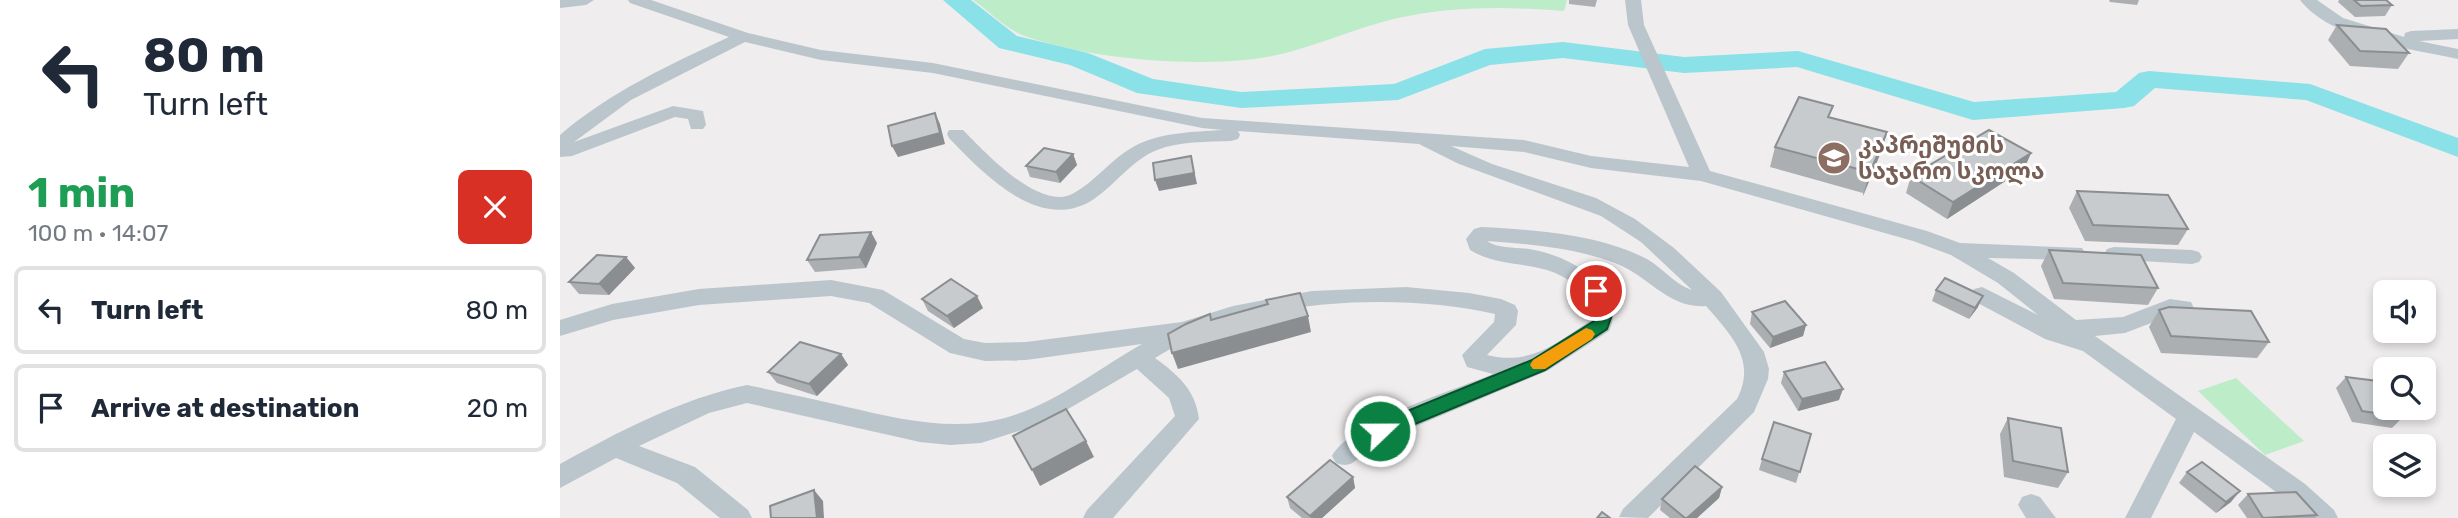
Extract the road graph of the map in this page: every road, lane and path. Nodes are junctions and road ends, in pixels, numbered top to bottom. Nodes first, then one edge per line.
1 (586, 0) edge
2 (636, 0) edge
3 (1633, 0) edge
4 (2308, 0) edge
5 (560, 3) edge
6 (2458, 34) edge
7 (743, 37) junction
8 (2394, 38) junction
9 (2458, 54) edge
10 (697, 125) dead end
11 (1292, 131) junction
12 (956, 134) dead end
13 (1421, 138) junction
14 (1702, 175) junction
15 (1958, 250) junction
16 (2192, 257) dead end
17 (1982, 295) edge
18 (1713, 298) junction
19 (2204, 310) edge
20 (560, 328) edge
21 (1186, 329) junction
22 (2073, 329) junction
23 (2094, 347) junction
24 (1139, 358) junction
25 (1539, 365) junction
26 (2189, 417) junction
27 (615, 447) junction
28 (1345, 456) dead end
29 (560, 477) edge
30 (1632, 517) edge
31 (738, 518) edge
32 (1096, 518) edge
33 (2138, 518) edge
34 (2325, 518) edge

1 - 5 street
2 - 7 street
3 - 14 street
4 - 8 street
6 - 8 street
7 - 10 street
7 - 11 street
8 - 9 street
11 - 12 street
11 - 13 street
13 - 14 street
13 - 18 street
14 - 15 street
15 - 16 street
15 - 22 street
17 - 23 street
18 - 25 street
18 - 30 street
19 - 22 street
20 - 21 street
21 - 24 street
21 - 25 street
22 - 23 street
23 - 26 street
24 - 27 street
24 - 32 street
25 - 28 street
26 - 33 street
26 - 34 street
27 - 29 street
27 - 31 street

